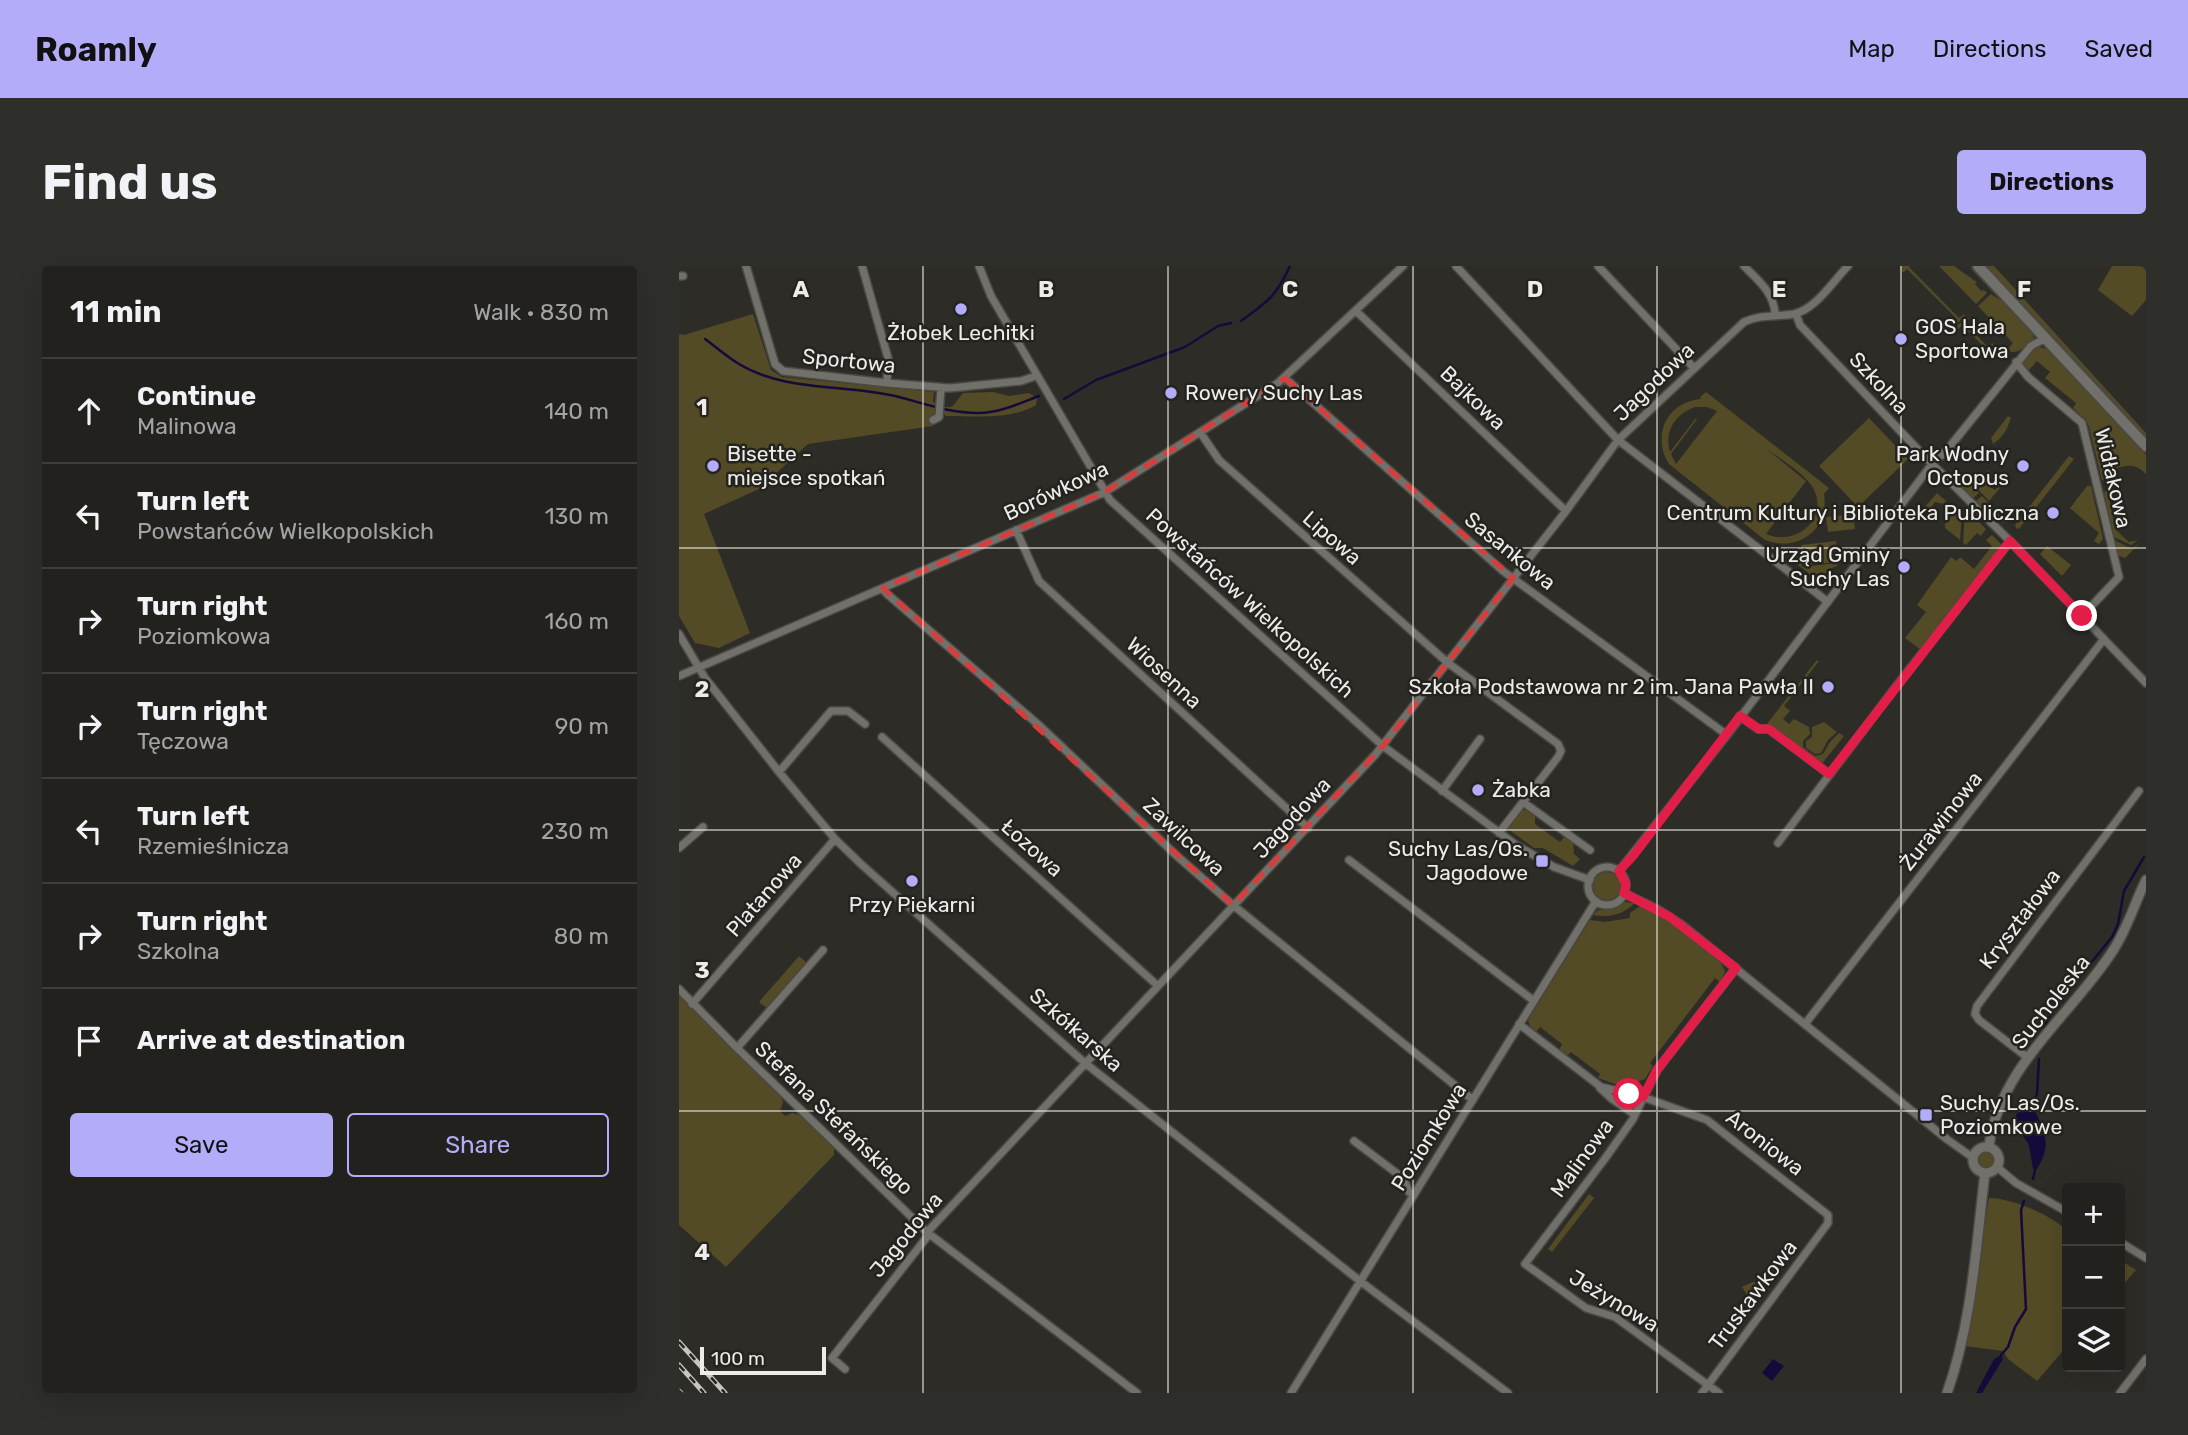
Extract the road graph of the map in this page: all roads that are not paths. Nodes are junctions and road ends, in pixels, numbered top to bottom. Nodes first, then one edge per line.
1 (745, 266) edge
2 (862, 266) edge
3 (979, 266) edge
4 (1403, 266) edge
5 (1456, 266) edge
6 (1598, 266) edge
7 (1745, 266) edge
8 (1848, 266) edge
9 (1979, 266) edge
10 (1356, 311) junction
11 (1775, 314) junction
12 (1796, 314) junction
13 (2046, 338) junction
14 (2016, 362) junction
15 (1694, 368) junction
16 (1036, 376) junction
17 (1285, 378) junction
18 (887, 383) junction
19 (941, 388) junction
20 (936, 417) dead end
21 (1200, 432) junction
22 (1618, 440) junction
23 (2146, 446) edge
24 (1933, 464) junction
25 (1105, 492) junction
26 (1566, 511) junction
27 (1016, 530) junction
28 (2010, 541) junction
29 (1513, 578) junction
30 (883, 588) junction
31 (1828, 601) junction
32 (2082, 616) junction
33 (679, 634) edge
34 (2104, 639) junction
35 (1448, 663) junction
36 (698, 668) junction
37 (679, 676) edge
38 (2146, 683) edge
39 (1740, 716) junction
40 (865, 724) dead end
41 (1727, 735) junction
42 (882, 737) dead end
43 (1480, 739) dead end
44 (1383, 746) junction
45 (779, 772) junction
46 (1829, 774) junction
47 (1442, 790) junction
48 (2139, 791) dead end
49 (1523, 802) junction
50 (703, 827) dead end
51 (1308, 828) junction
52 (1499, 833) junction
53 (835, 839) junction
54 (1778, 843) dead end
55 (679, 848) edge
56 (1590, 850) dead end
57 (1349, 860) dead end
58 (1619, 871) junction
59 (1590, 880) junction
60 (2146, 880) edge
61 (1624, 893) junction
62 (1596, 901) junction
63 (1233, 905) junction
64 (823, 950) dead end
65 (1736, 968) junction
66 (1159, 986) junction
67 (679, 989) edge
68 (1534, 1001) junction
69 (692, 1004) junction
70 (1519, 1024) junction
71 (1805, 1024) junction
72 (737, 1048) junction
73 (2028, 1058) junction
74 (1085, 1063) junction
75 (1595, 1083) junction
76 (1643, 1097) junction
77 (1473, 1100) junction
78 (1635, 1115) junction
79 (1354, 1141) dead end
80 (1989, 1146) junction
81 (1972, 1157) junction
82 (1997, 1167) junction
83 (1985, 1173) junction
84 (1403, 1178) junction
85 (1422, 1182) junction
86 (1414, 1194) junction
87 (2062, 1209) edge
88 (1828, 1215) joint
89 (928, 1233) junction
90 (2125, 1245) edge
91 (2146, 1258) edge
92 (1525, 1264) joint
93 (1360, 1281) junction
94 (2146, 1359) edge
95 (845, 1370) dead end
96 (1708, 1384) junction
97 (1137, 1393) edge
98 (1291, 1393) edge
99 (1508, 1393) edge
100 (1702, 1393) edge
101 (1719, 1393) edge
102 (1947, 1393) edge
103 (2120, 1393) edge

1 - 18 street, Sportowa
2 - 18 street
3 - 16 street, Powstańców Wielkopolskich
4 - 10 street, Borówkowa
5 - 22 street
6 - 15 street
7 - 11 street
8 - 12 street
9 - 13 main road
10 - 17 street, Borówkowa
10 - 26 street, Bajkowa
11 - 12 street, Jagodowa
11 - 15 street, Jagodowa
12 - 24 street, Szkolna
13 - 14 street
13 - 23 main road
14 - 24 street
14 - 32 street, Widłakowa
15 - 22 street, Jagodowa
16 - 19 street, Sportowa
16 - 25 street, Powstańców Wielkopolskich
17 - 21 street, Borówkowa
17 - 29 street, Sasankowa
18 - 19 street, Sportowa
19 - 20 street
21 - 25 street, Borówkowa
21 - 35 street, Lipowa
22 - 26 street, Jagodowa
22 - 31 street
24 - 28 street, Szkolna
24 - 31 street
25 - 27 street, Borówkowa
25 - 44 street, Powstańców Wielkopolskich
26 - 29 street, Jagodowa
27 - 30 street, Borówkowa
27 - 51 street, Wiosenna
28 - 32 street, Szkolna
28 - 46 street
29 - 35 street, Jagodowa
29 - 41 street, Sasankowa
30 - 36 street, Borówkowa
30 - 63 street, Zawilcowa
31 - 39 street
32 - 34 street, Szkolna
33 - 36 street, Szkółkarska
34 - 38 street, Szkolna
34 - 71 street, Żurawinowa
35 - 44 street, Jagodowa
35 - 49 street, Lipowa
36 - 37 street, Borówkowa
36 - 45 street, Szkółkarska
39 - 41 street
39 - 46 street
40 - 45 street
41 - 58 street
42 - 66 street, Łozowa
43 - 47 street
44 - 47 street, Powstańców Wielkopolskich
44 - 51 street, Jagodowa
45 - 53 street, Szkółkarska
46 - 54 street
47 - 52 street, Powstańców Wielkopolskich
48 - 73 street, Kryształowa
49 - 52 street
49 - 56 street
50 - 55 street
51 - 63 street, Jagodowa
52 - 59 street, Powstańców Wielkopolskich
53 - 69 street, Platanowa
53 - 74 street, Szkółkarska
57 - 68 street
58 - 59 street
58 - 61 street
59 - 62 street
60 - 73 street, Sucholeska
61 - 62 street
61 - 65 street
62 - 68 street, Poziomkowa
63 - 66 street, Jagodowa
63 - 77 street, Zawilcowa
64 - 72 street
65 - 71 street
65 - 76 street, Malinowa
66 - 74 street, Jagodowa
67 - 69 street, Stefana Stefańskiego
68 - 70 street, Poziomkowa
69 - 72 street, Stefana Stefańskiego
70 - 75 street, Aroniowa
70 - 77 street, Poziomkowa
71 - 81 street
72 - 89 street, Stefana Stefańskiego
73 - 80 street, Sucholeska
74 - 89 street, Jagodowa
74 - 93 street, Szkółkarska
75 - 76 street, Aroniowa
75 - 78 street, Aroniowa
76 - 78 street, Malinowa
76 - 88 street, Aroniowa
77 - 85 street, Poziomkowa
78 - 92 street, Malinowa
79 - 84 street
80 - 81 street
80 - 82 street
81 - 83 street
82 - 83 street
82 - 87 street
83 - 102 street
84 - 85 street
84 - 86 street
85 - 86 street, Poziomkowa
86 - 93 street, Poziomkowa
88 - 96 street, Truskawkowa
89 - 95 street, Jagodowa
89 - 97 street, Stefana Stefańskiego
90 - 91 street
92 - 96 street, Jeżynowa
93 - 98 street, Poziomkowa
93 - 99 street, Szkółkarska
94 - 103 street
96 - 100 street, Truskawkowa
96 - 101 street, Jeżynowa

